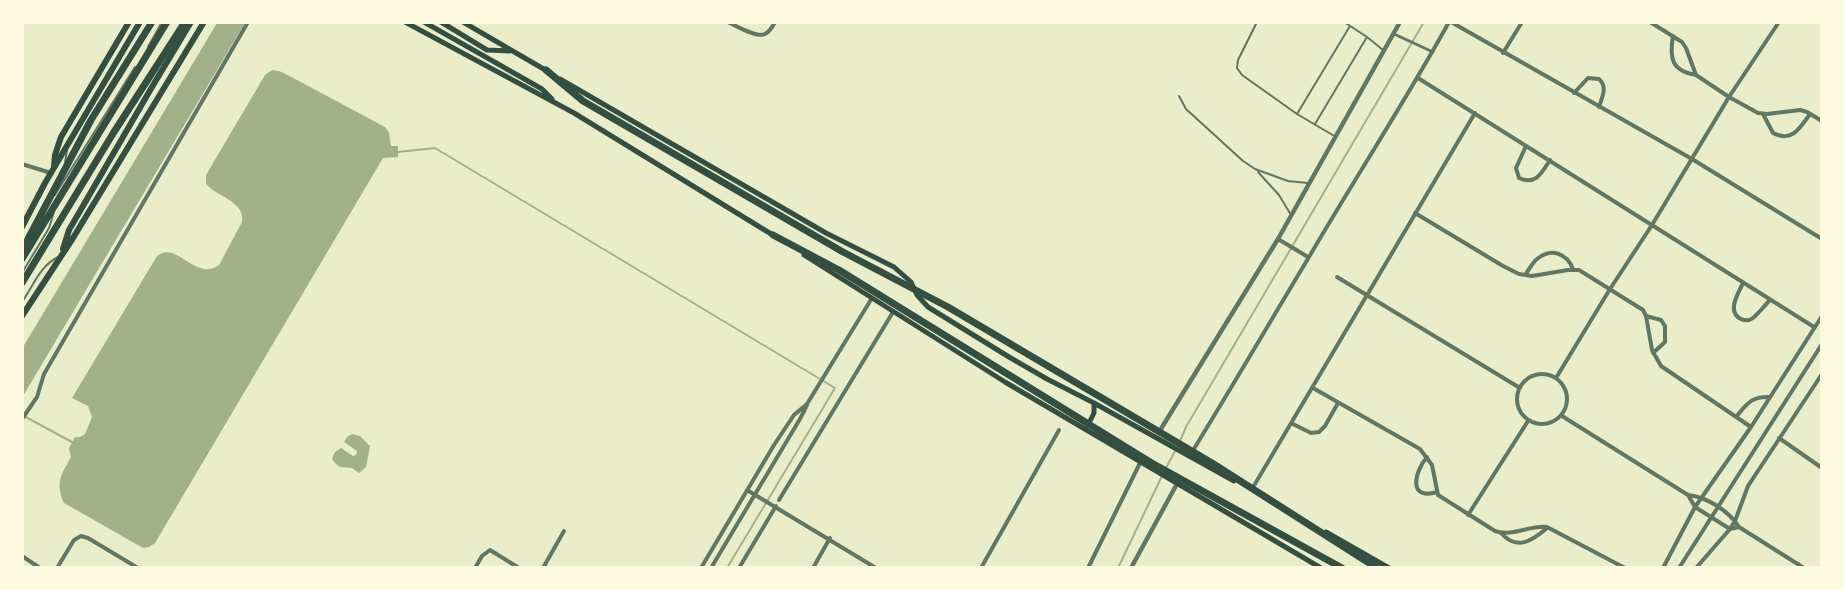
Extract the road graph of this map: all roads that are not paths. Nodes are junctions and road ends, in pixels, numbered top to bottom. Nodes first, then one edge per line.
1 (129, 22) edge
2 (140, 22) edge
3 (152, 22) edge
4 (162, 22) edge
5 (167, 22) edge
6 (188, 22) edge
7 (204, 22) edge
8 (248, 22) edge
9 (405, 22) edge
10 (424, 22) edge
11 (441, 22) edge
12 (463, 22) edge
13 (728, 22) edge
14 (775, 22) edge
15 (1257, 22) edge
16 (1344, 22) edge
17 (1400, 22) edge
18 (1450, 22) edge
19 (1522, 22) edge
20 (1650, 22) edge
21 (1779, 22) edge
22 (1350, 26) junction
23 (1394, 34) junction
24 (1673, 36) junction
25 (1367, 37) junction
26 (512, 51) junction
27 (1384, 51) junction
28 (1433, 52) junction
29 (1503, 53) junction
30 (546, 70) junction
31 (1696, 75) junction
32 (1418, 78) junction
33 (1575, 93) junction
34 (1179, 96) dead end
35 (1729, 98) junction
36 (558, 104) junction
37 (1599, 107) junction
38 (1475, 113) junction
39 (1297, 114) junction
40 (1763, 114) junction
41 (1810, 114) junction
42 (1821, 121) edge
43 (1315, 124) junction
44 (1336, 137) junction
45 (68, 146) junction
46 (1526, 146) junction
47 (1692, 159) junction
48 (1550, 160) junction
49 (22, 164) edge
50 (53, 171) junction
51 (1258, 171) junction
52 (1308, 183) junction
53 (60, 186) junction
54 (1415, 213) junction
55 (1291, 215) junction
56 (1652, 225) junction
57 (22, 227) edge
58 (773, 235) junction
59 (1278, 238) junction
60 (1821, 239) edge
61 (22, 248) edge
62 (61, 255) junction
63 (22, 257) edge
64 (1308, 257) junction
65 (1574, 269) junction
66 (22, 273) edge
67 (1525, 275) junction
68 (1337, 277) dead end
69 (22, 283) edge
70 (1743, 283) junction
71 (1610, 289) junction
72 (1368, 294) junction
73 (872, 298) junction
74 (1770, 300) junction
75 (22, 302) edge
76 (893, 312) junction
77 (22, 316) edge
78 (1646, 316) junction
79 (1821, 316) edge
80 (1814, 327) junction
81 (1821, 344) edge
82 (1653, 353) junction
83 (1821, 374) edge
84 (1557, 378) junction
85 (1312, 388) junction
86 (1520, 388) junction
87 (1770, 397) junction
88 (1094, 403) junction
89 (1338, 403) junction
90 (807, 404) junction
91 (1562, 416) junction
92 (1736, 417) junction
93 (24, 418) edge
94 (1528, 421) junction
95 (1291, 423) junction
96 (1751, 427) junction
97 (1085, 429) junction
98 (1059, 430) dead end
99 (1779, 438) junction
100 (1159, 439) junction
101 (774, 445) junction
102 (782, 449) junction
103 (1190, 456) junction
104 (1427, 457) junction
105 (1141, 462) junction
106 (1821, 468) edge
107 (1177, 481) junction
108 (747, 490) junction
109 (1251, 490) junction
110 (1437, 492) junction
111 (756, 495) junction
112 (1688, 495) junction
113 (1702, 496) junction
114 (779, 500) dead end
115 (774, 505) junction
116 (1695, 507) junction
117 (1717, 507) junction
118 (1468, 515) junction
119 (1710, 517) junction
120 (1735, 520) junction
121 (1547, 527) junction
122 (1739, 527) junction
123 (1730, 529) junction
124 (564, 531) dead end
125 (1501, 533) junction
126 (830, 538) junction
127 (22, 556) edge
128 (1134, 565) edge
129 (703, 566) edge
130 (39, 567) edge
131 (57, 567) edge
132 (138, 567) edge
133 (475, 567) edge
134 (519, 567) edge
135 (543, 567) edge
136 (711, 567) edge
137 (739, 567) edge
138 (813, 567) edge
139 (876, 567) edge
140 (981, 567) edge
141 (1088, 567) edge
142 (1321, 567) edge
143 (1342, 567) edge
144 (1377, 567) edge
145 (1389, 567) edge
146 (1625, 567) edge
147 (1663, 567) edge
148 (1679, 567) edge
149 (1696, 567) edge
150 (1804, 567) edge

1 - 50 highway
2 - 45 highway
3 - 63 highway
4 - 53 lane
5 - 63 highway
6 - 62 highway
6 - 69 highway
7 - 62 highway
8 - 93 street
9 - 36 main road
10 - 36 main road
11 - 26 main road
12 - 26 main road
13 - 14 street
15 - 39 lane
16 - 22 lane
17 - 23 street
18 - 28 street
18 - 29 street
19 - 29 street
20 - 24 street
21 - 35 street
22 - 25 lane
22 - 39 lane
23 - 27 street
23 - 28 street
24 - 31 street
24 - 31 street
25 - 27 lane
25 - 43 lane
26 - 30 main road
27 - 44 street
28 - 32 street
29 - 33 street
30 - 88 main road
30 - 144 highway
31 - 35 street
32 - 38 street
32 - 64 street
33 - 37 street
33 - 37 street
34 - 51 lane
35 - 40 street
35 - 47 street
36 - 58 main road
37 - 47 street
38 - 46 street
38 - 54 street
39 - 43 lane
40 - 41 street
40 - 41 street
41 - 42 street
43 - 44 lane
44 - 52 street
45 - 50 highway
45 - 53 lane
46 - 48 street
46 - 48 street
47 - 56 street
47 - 60 street
48 - 56 street
49 - 50 street
50 - 57 highway
51 - 52 lane
51 - 55 lane
52 - 55 street
53 - 61 lane
53 - 66 lane
54 - 67 street
54 - 72 street
55 - 59 street
56 - 70 street
56 - 71 street
58 - 73 main road
58 - 143 highway
59 - 64 street
59 - 100 street
62 - 75 lane
62 - 77 highway
64 - 103 street
65 - 67 street
65 - 67 street
65 - 71 street
68 - 72 street
70 - 74 street
70 - 74 street
71 - 78 street
71 - 84 street
72 - 85 street
72 - 86 street
73 - 76 main road
73 - 90 street
74 - 80 street
76 - 97 main road
76 - 114 street
78 - 82 street
78 - 82 street
79 - 80 street
80 - 87 street
81 - 117 street
82 - 92 street
83 - 99 street
84 - 86 street
84 - 91 street
85 - 89 street
85 - 95 street
86 - 94 street
87 - 92 street
87 - 96 street
88 - 97 main road
88 - 100 main road
89 - 95 street
89 - 104 street
90 - 101 street
90 - 102 street
91 - 94 street
91 - 112 street
92 - 96 street
94 - 118 street
95 - 109 street
96 - 113 street
97 - 105 main road
98 - 140 street
99 - 106 street
99 - 120 street
100 - 103 main road
101 - 102 street
101 - 108 street
102 - 111 street
103 - 109 main road
104 - 110 street
104 - 110 street
105 - 107 main road
105 - 141 street
107 - 128 street
107 - 142 main road
108 - 111 street
108 - 129 street
109 - 145 main road
110 - 118 street
111 - 115 street
111 - 136 street
112 - 113 street
112 - 116 street
113 - 116 street
113 - 117 street
115 - 126 street
115 - 137 street
116 - 119 street
116 - 147 street
117 - 119 street
117 - 120 street
118 - 125 street
119 - 123 street
119 - 148 street
120 - 122 street
120 - 123 street
121 - 125 street
121 - 125 street
121 - 146 street
122 - 123 street
122 - 150 street
123 - 149 street
124 - 135 street
126 - 138 street
126 - 139 street
127 - 130 street
129 - 136 street
131 - 132 street
133 - 134 street

